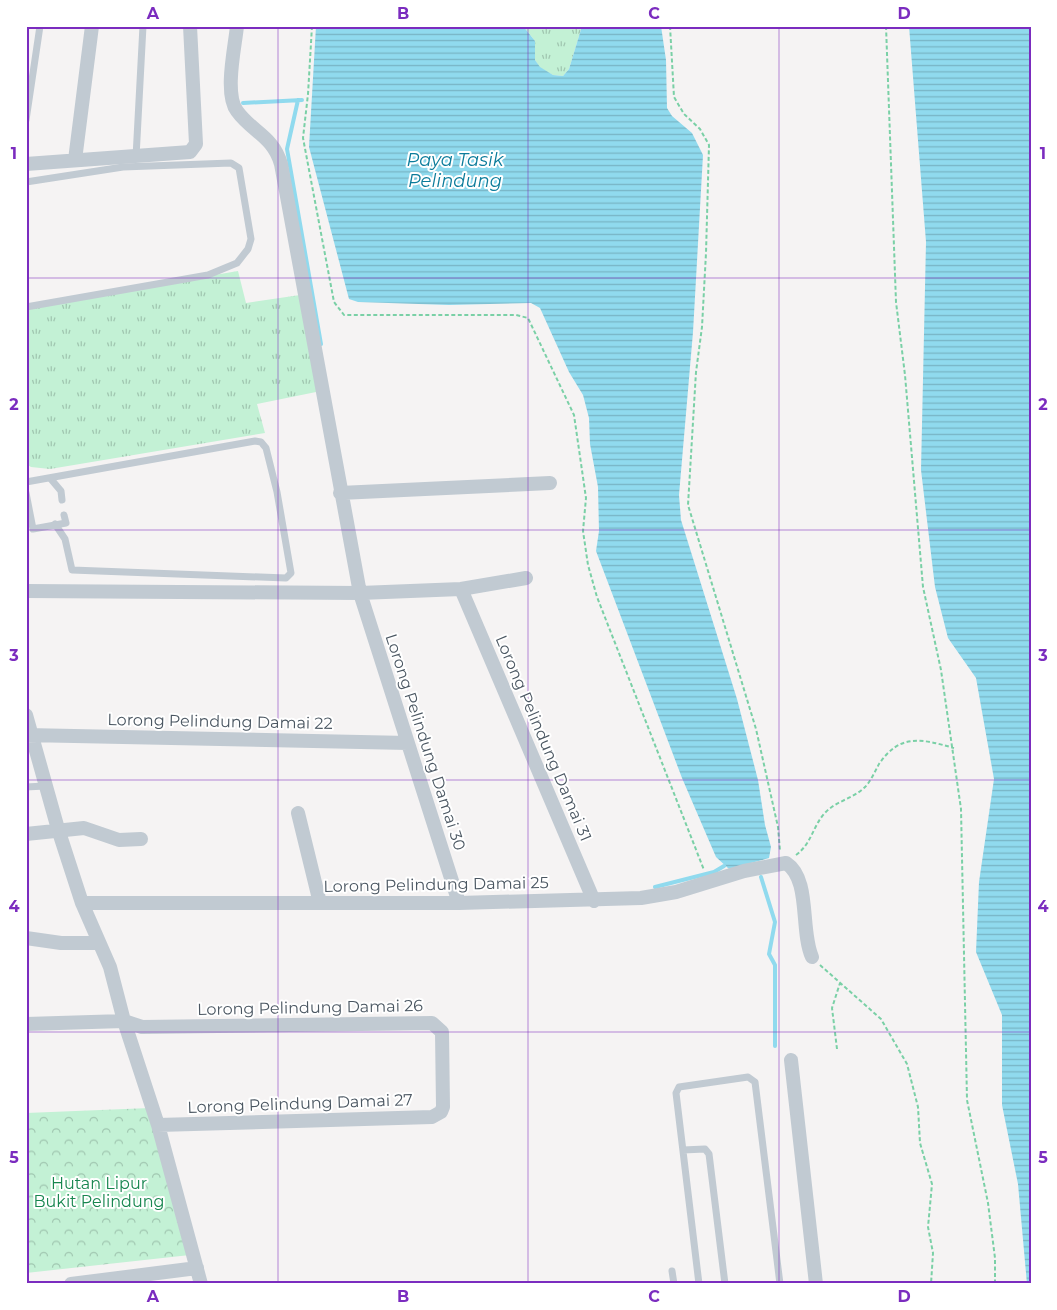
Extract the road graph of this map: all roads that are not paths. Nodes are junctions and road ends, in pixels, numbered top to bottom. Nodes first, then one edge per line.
1 (40, 26) edge
2 (92, 26) edge
3 (143, 26) edge
4 (190, 26) edge
5 (237, 26) edge
6 (26, 120) edge
7 (136, 157) junction
8 (75, 160) junction
9 (26, 164) edge
10 (26, 182) edge
11 (26, 307) edge
12 (50, 478) junction
13 (26, 482) edge
14 (550, 483) dead end
15 (26, 493) edge
16 (340, 493) junction
17 (62, 500) dead end
18 (64, 515) dead end
19 (55, 524) junction
20 (526, 578) dead end
21 (461, 589) junction
22 (26, 591) edge
23 (360, 593) junction
24 (26, 715) edge
25 (29, 735) edge
26 (408, 743) junction
27 (45, 786) junction
28 (26, 787) edge
29 (298, 813) dead end
30 (58, 830) junction
31 (26, 834) edge
32 (141, 839) dead end
33 (594, 901) junction
34 (82, 903) junction
35 (320, 903) junction
36 (459, 903) junction
37 (26, 938) edge
38 (99, 943) junction
39 (812, 957) road end
40 (124, 1021) junction
41 (26, 1024) edge
42 (791, 1060) dead end
43 (441, 1112) joint
44 (158, 1125) junction
45 (683, 1150) junction
46 (196, 1268) junction
47 (672, 1271) dead end
48 (71, 1284) edge
49 (201, 1284) edge
50 (674, 1284) edge
51 (699, 1284) edge
52 (725, 1284) edge
53 (780, 1284) edge
54 (816, 1284) edge

1 - 6 lane
2 - 8 street
3 - 7 lane
4 - 7 street
5 - 16 street, Lorong Pelindung Damai 30
7 - 8 street
8 - 9 street
10 - 11 lane
12 - 13 lane
12 - 17 lane
12 - 19 lane
14 - 16 street
15 - 19 lane
16 - 23 street, Lorong Pelindung Damai 30
18 - 19 lane
20 - 21 street
21 - 23 street
21 - 33 street, Lorong Pelindung Damai 31
22 - 23 street
23 - 26 street, Lorong Pelindung Damai 30
24 - 25 street
25 - 26 street, Lorong Pelindung Damai 22
25 - 27 street
26 - 36 street, Lorong Pelindung Damai 30
27 - 28 lane
27 - 30 street
29 - 35 street
30 - 31 street
30 - 32 street
30 - 34 street
33 - 36 street, Lorong Pelindung Damai 25
33 - 39 street, Lorong Pelindung Damai 25
34 - 35 street, Lorong Pelindung Damai 25
34 - 38 street
35 - 36 street, Lorong Pelindung Damai 25
37 - 38 street
38 - 40 street
40 - 41 street, Lorong Pelindung Damai 26
40 - 43 street, Lorong Pelindung Damai 26
40 - 44 street
42 - 54 street
43 - 44 street, Lorong Pelindung Damai 27
44 - 46 street
45 - 51 lane
45 - 52 lane
45 - 53 lane
46 - 48 street
46 - 49 street
47 - 50 lane

